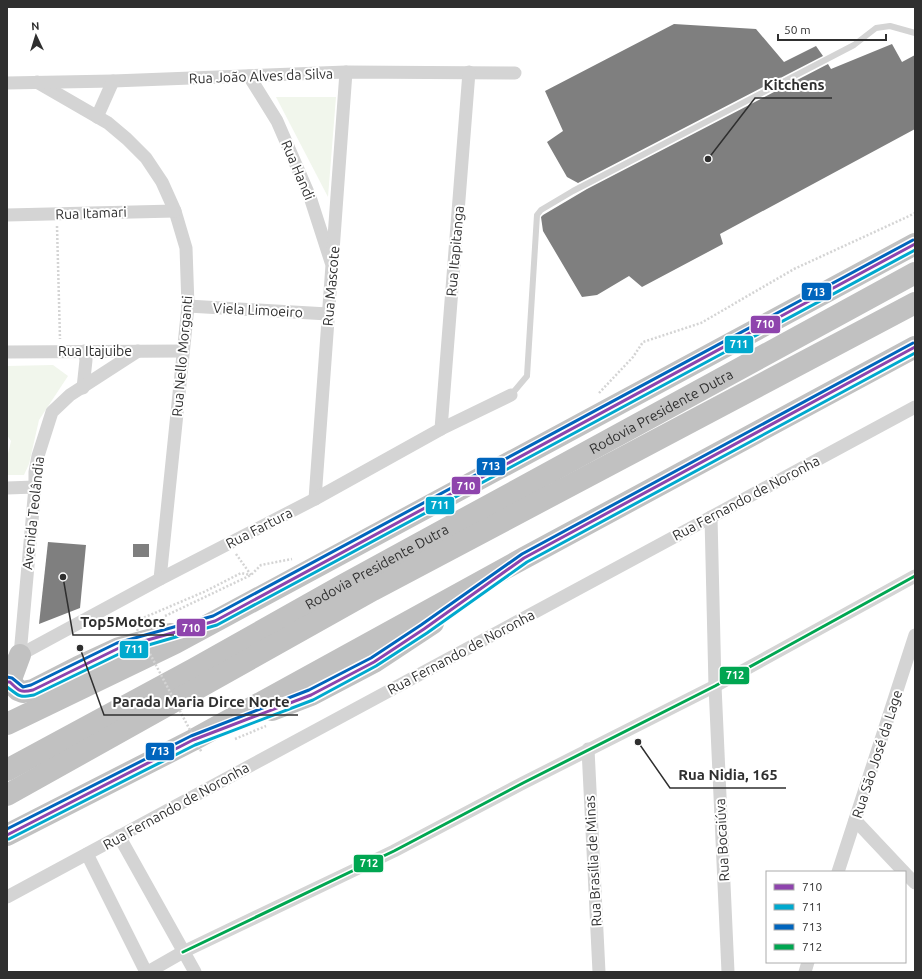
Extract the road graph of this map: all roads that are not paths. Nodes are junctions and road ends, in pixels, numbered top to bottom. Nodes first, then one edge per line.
1 (915, 33) edge
2 (346, 72) junction
3 (469, 72) junction
4 (515, 73) dead end
5 (249, 76) junction
6 (113, 81) junction
7 (37, 82) junction
8 (7, 83) edge
9 (97, 117) junction
10 (174, 210) junction
11 (7, 215) edge
12 (915, 244) edge
13 (333, 269) junction
14 (915, 273) edge
15 (915, 303) edge
16 (188, 306) junction
17 (328, 314) junction
18 (915, 347) edge
19 (84, 351) junction
20 (138, 351) junction
21 (183, 351) junction
22 (7, 352) edge
23 (83, 388) junction
24 (511, 395) joint
25 (915, 407) edge
26 (441, 429) junction
27 (35, 487) junction
28 (7, 488) edge
29 (316, 499) junction
30 (711, 517) junction
31 (915, 576) edge
32 (160, 579) junction
33 (215, 621) junction
34 (915, 635) edge
35 (11, 670) edge
36 (715, 686) junction
37 (10, 724) edge
38 (588, 749) junction
39 (7, 770) edge
40 (7, 795) edge
41 (856, 820) junction
42 (7, 836) edge
43 (119, 836) junction
44 (87, 854) junction
45 (838, 871) edge
46 (902, 871) edge
47 (906, 875) edge
48 (915, 883) edge
49 (7, 897) edge
50 (183, 952) junction
51 (147, 972) edge
52 (195, 972) edge
53 (599, 972) edge
54 (728, 972) edge

1 - 24 lane
2 - 3 street, Rua João Alves da Silva
2 - 5 street, Rua João Alves da Silva
2 - 13 street, Rua Mascote
3 - 4 street, Rua João Alves da Silva
3 - 26 street, Rua Itapitanga
5 - 6 street, Rua João Alves da Silva
5 - 13 street, Rua Handi
6 - 7 street, Rua João Alves da Silva
6 - 9 street
7 - 8 street, Rua João Alves da Silva
7 - 9 street, Rua Nello Morganti
9 - 10 street, Rua Nello Morganti
10 - 11 street, Rua Itamari
10 - 16 street, Rua Nello Morganti
12 - 33 highway
13 - 17 street, Rua Mascote
14 - 39 highway, Rodovia Presidente Dutra
15 - 40 highway, Rodovia Presidente Dutra
16 - 17 street, Viela Limoeiro
16 - 21 street, Rua Nello Morganti
17 - 29 street, Rua Mascote
18 - 42 highway
19 - 20 street, Rua Itajuibe
19 - 22 street, Rua Itajuibe
19 - 23 street
20 - 21 street, Rua Itajuibe
20 - 23 street, Avenida Teolândia
21 - 32 street, Rua Nello Morganti
23 - 27 street, Avenida Teolândia
24 - 26 street, Rua Fartura
25 - 30 street, Rua Fernando de Noronha
26 - 29 street, Rua Fartura
27 - 28 street
27 - 35 street, Avenida Teolândia
29 - 32 street, Rua Fartura
30 - 36 street, Rua Bocaiúva
30 - 43 street, Rua Fernando de Noronha
31 - 36 street
32 - 35 street, Rua Fartura
33 - 35 highway
33 - 37 highway
34 - 41 street, Rua São José da Lage
36 - 38 street
36 - 54 street, Rua Bocaiúva
38 - 50 street
38 - 53 street, Rua Brasília de Minas
41 - 45 street, Rua São José da Lage
41 - 46 street
43 - 44 street, Rua Fernando de Noronha
43 - 50 street
44 - 49 street, Rua Fernando de Noronha
44 - 51 street
47 - 48 street
50 - 51 street
50 - 52 street

